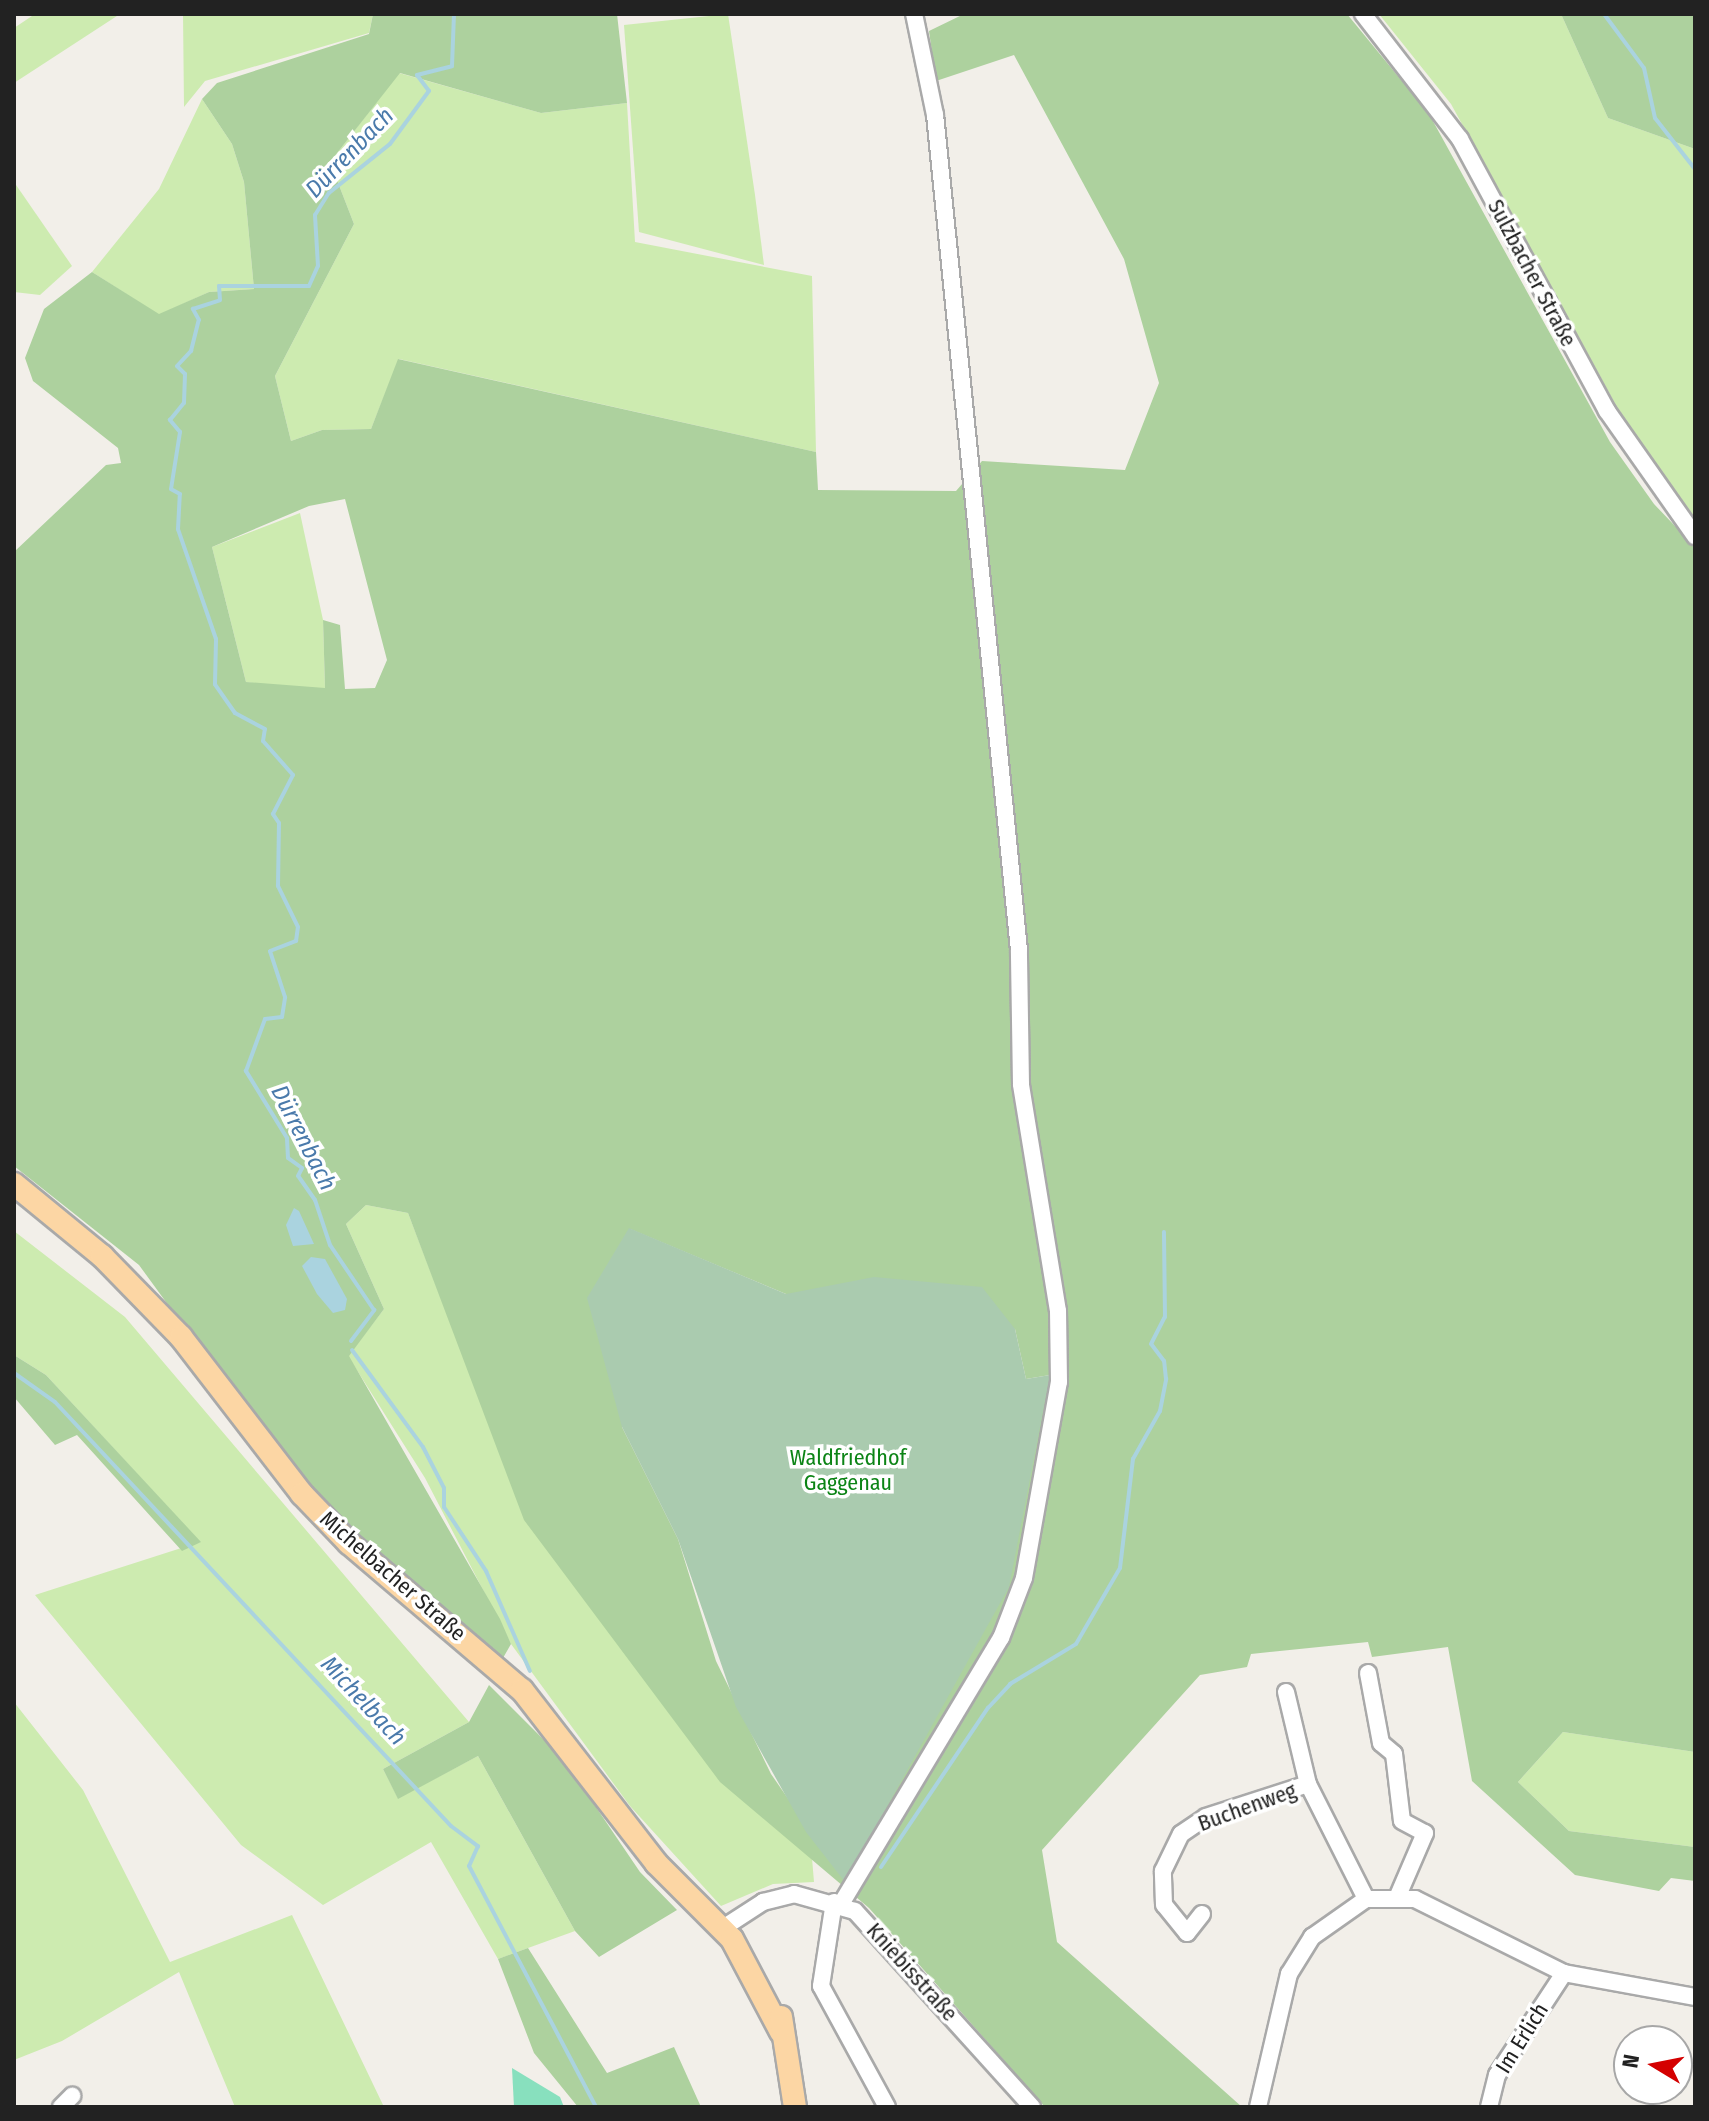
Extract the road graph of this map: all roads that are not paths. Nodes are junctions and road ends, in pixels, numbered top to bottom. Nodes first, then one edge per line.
1 (914, 14) edge
2 (1363, 14) edge
3 (1695, 536) edge
4 (14, 1184) edge
5 (1368, 1673) dead end
6 (1286, 1692) dead end
7 (1308, 1784) junction
8 (1397, 1898) junction
9 (1366, 1899) junction
10 (838, 1903) junction
11 (1202, 1914) dead end
12 (727, 1934) junction
13 (1564, 1973) junction
14 (1695, 1997) edge
15 (795, 2107) edge
16 (887, 2107) edge
17 (1032, 2107) edge
18 (1258, 2107) edge
19 (1489, 2107) edge

1 - 10 street
2 - 3 street, Sulzbacher Straße
4 - 12 main road, Michelbacher Straße
5 - 8 street
6 - 7 street
7 - 9 street
7 - 11 street, Buchenweg
8 - 9 street
8 - 13 street
9 - 18 street
10 - 12 street
10 - 16 street
10 - 17 street, Kniebisstraße
12 - 15 main road, Michelbacher Straße
13 - 14 street
13 - 19 street, Im Erlich

